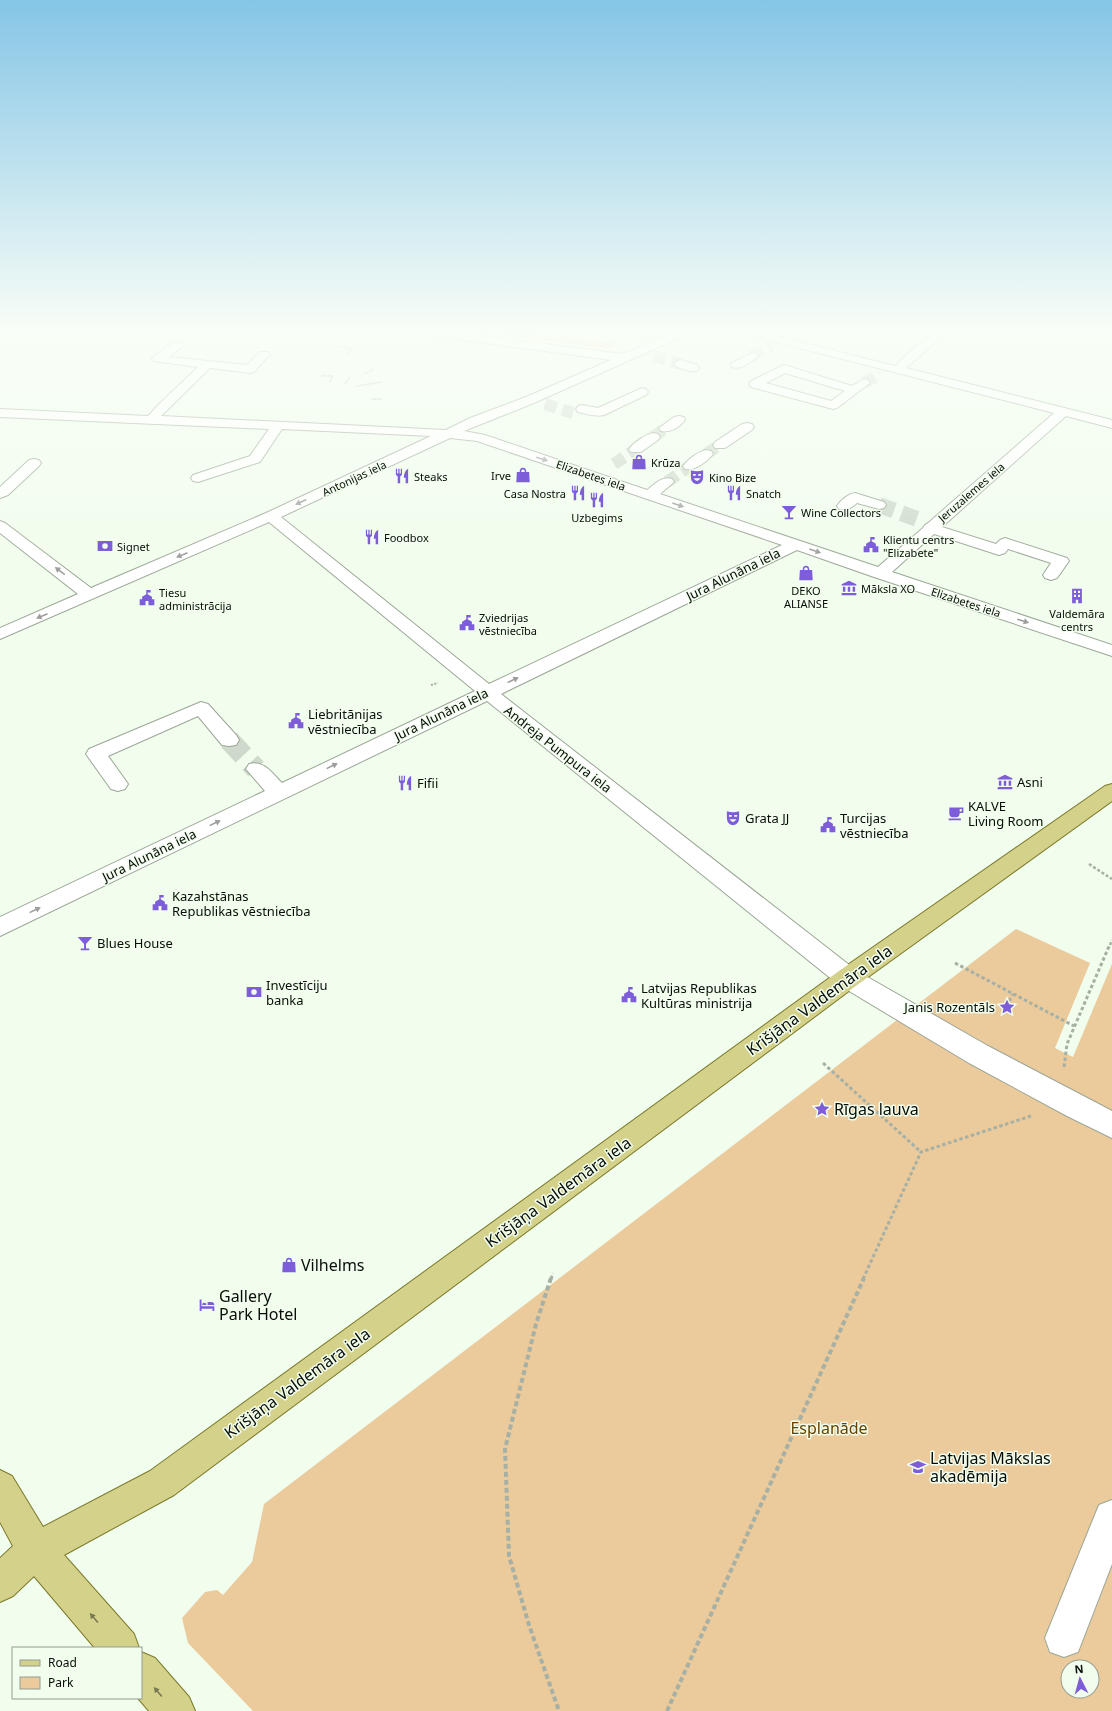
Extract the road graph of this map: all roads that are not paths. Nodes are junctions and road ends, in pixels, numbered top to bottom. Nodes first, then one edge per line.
1 (158, 412) edge
2 (505, 412) edge
3 (600, 412) edge
4 (1063, 412) joint
5 (0, 413) edge
6 (576, 413) tunnel mouth
7 (152, 419) junction
8 (679, 420) dead end
9 (1112, 424) edge
10 (278, 425) junction
11 (748, 427) dead end
12 (666, 428) tunnel mouth
13 (451, 433) junction
14 (653, 437) tunnel mouth
15 (720, 445) tunnel mouth
16 (636, 448) tunnel mouth
17 (706, 454) tunnel mouth
18 (34, 463) dead end
19 (610, 466) tunnel mouth
20 (690, 466) tunnel mouth
21 (595, 477) junction
22 (198, 478) dead end
23 (667, 482) tunnel mouth
24 (0, 494) edge
25 (649, 495) junction
26 (879, 505) tunnel mouth
27 (844, 506) dead end
28 (271, 516) junction
29 (928, 524) junction
30 (0, 526) edge
31 (795, 545) junction
32 (880, 574) junction
33 (1051, 575) dead end
34 (90, 595) junction
35 (0, 634) edge
36 (1112, 650) edge
37 (487, 692) junction
38 (229, 740) tunnel mouth
39 (256, 769) tunnel mouth
40 (118, 784) dead end
41 (1112, 791) edge
42 (279, 792) junction
43 (0, 926) edge
44 (848, 978) junction
45 (1112, 1125) edge
46 (0, 1488) edge
47 (1112, 1518) edge
48 (36, 1550) junction
49 (0, 1583) edge
50 (1064, 1638) dead end
51 (119, 1647) edge
52 (142, 1673) edge
53 (175, 1711) edge

1 - 7 street
2 - 13 street, Antonijas iela
3 - 6 street
4 - 9 street
4 - 29 street, Jeruzalemes iela
5 - 7 street, Elizabetes iela
7 - 10 street, Elizabetes iela
8 - 12 street
10 - 13 street, Elizabetes iela
10 - 22 street
11 - 15 street
13 -> 21 street, Elizabetes iela
13 -> 28 street, Antonijas iela
14 - 16 street
17 - 20 street
18 - 24 street
19 - 21 street
21 - 25 street, Elizabetes iela
23 - 25 street
25 -> 31 street, Elizabetes iela
26 - 27 street
28 -> 34 street, Antonijas iela
28 - 37 street, Andreja Pumpura iela
29 - 32 street, Jeruzalemes iela
29 - 33 street
34 -> 30 street
31 -> 32 street, Elizabetes iela
37 -> 31 street, Jura Alunāna iela
32 -> 36 street, Elizabetes iela
34 -> 35 street, Antonijas iela
42 -> 37 street, Jura Alunāna iela
37 - 44 street, Andreja Pumpura iela
38 - 40 street
39 - 42 street
41 - 44 main road, Krišjāņa Valdemāra iela
43 -> 42 street, Jura Alunāna iela
44 - 45 street, Andreja Pumpura iela
44 - 48 main road, Krišjāņa Valdemāra iela
46 - 48 main road
47 - 50 street
48 - 49 main road, Krišjāņa Valdemāra iela
51 -> 48 main road
53 -> 52 main road

